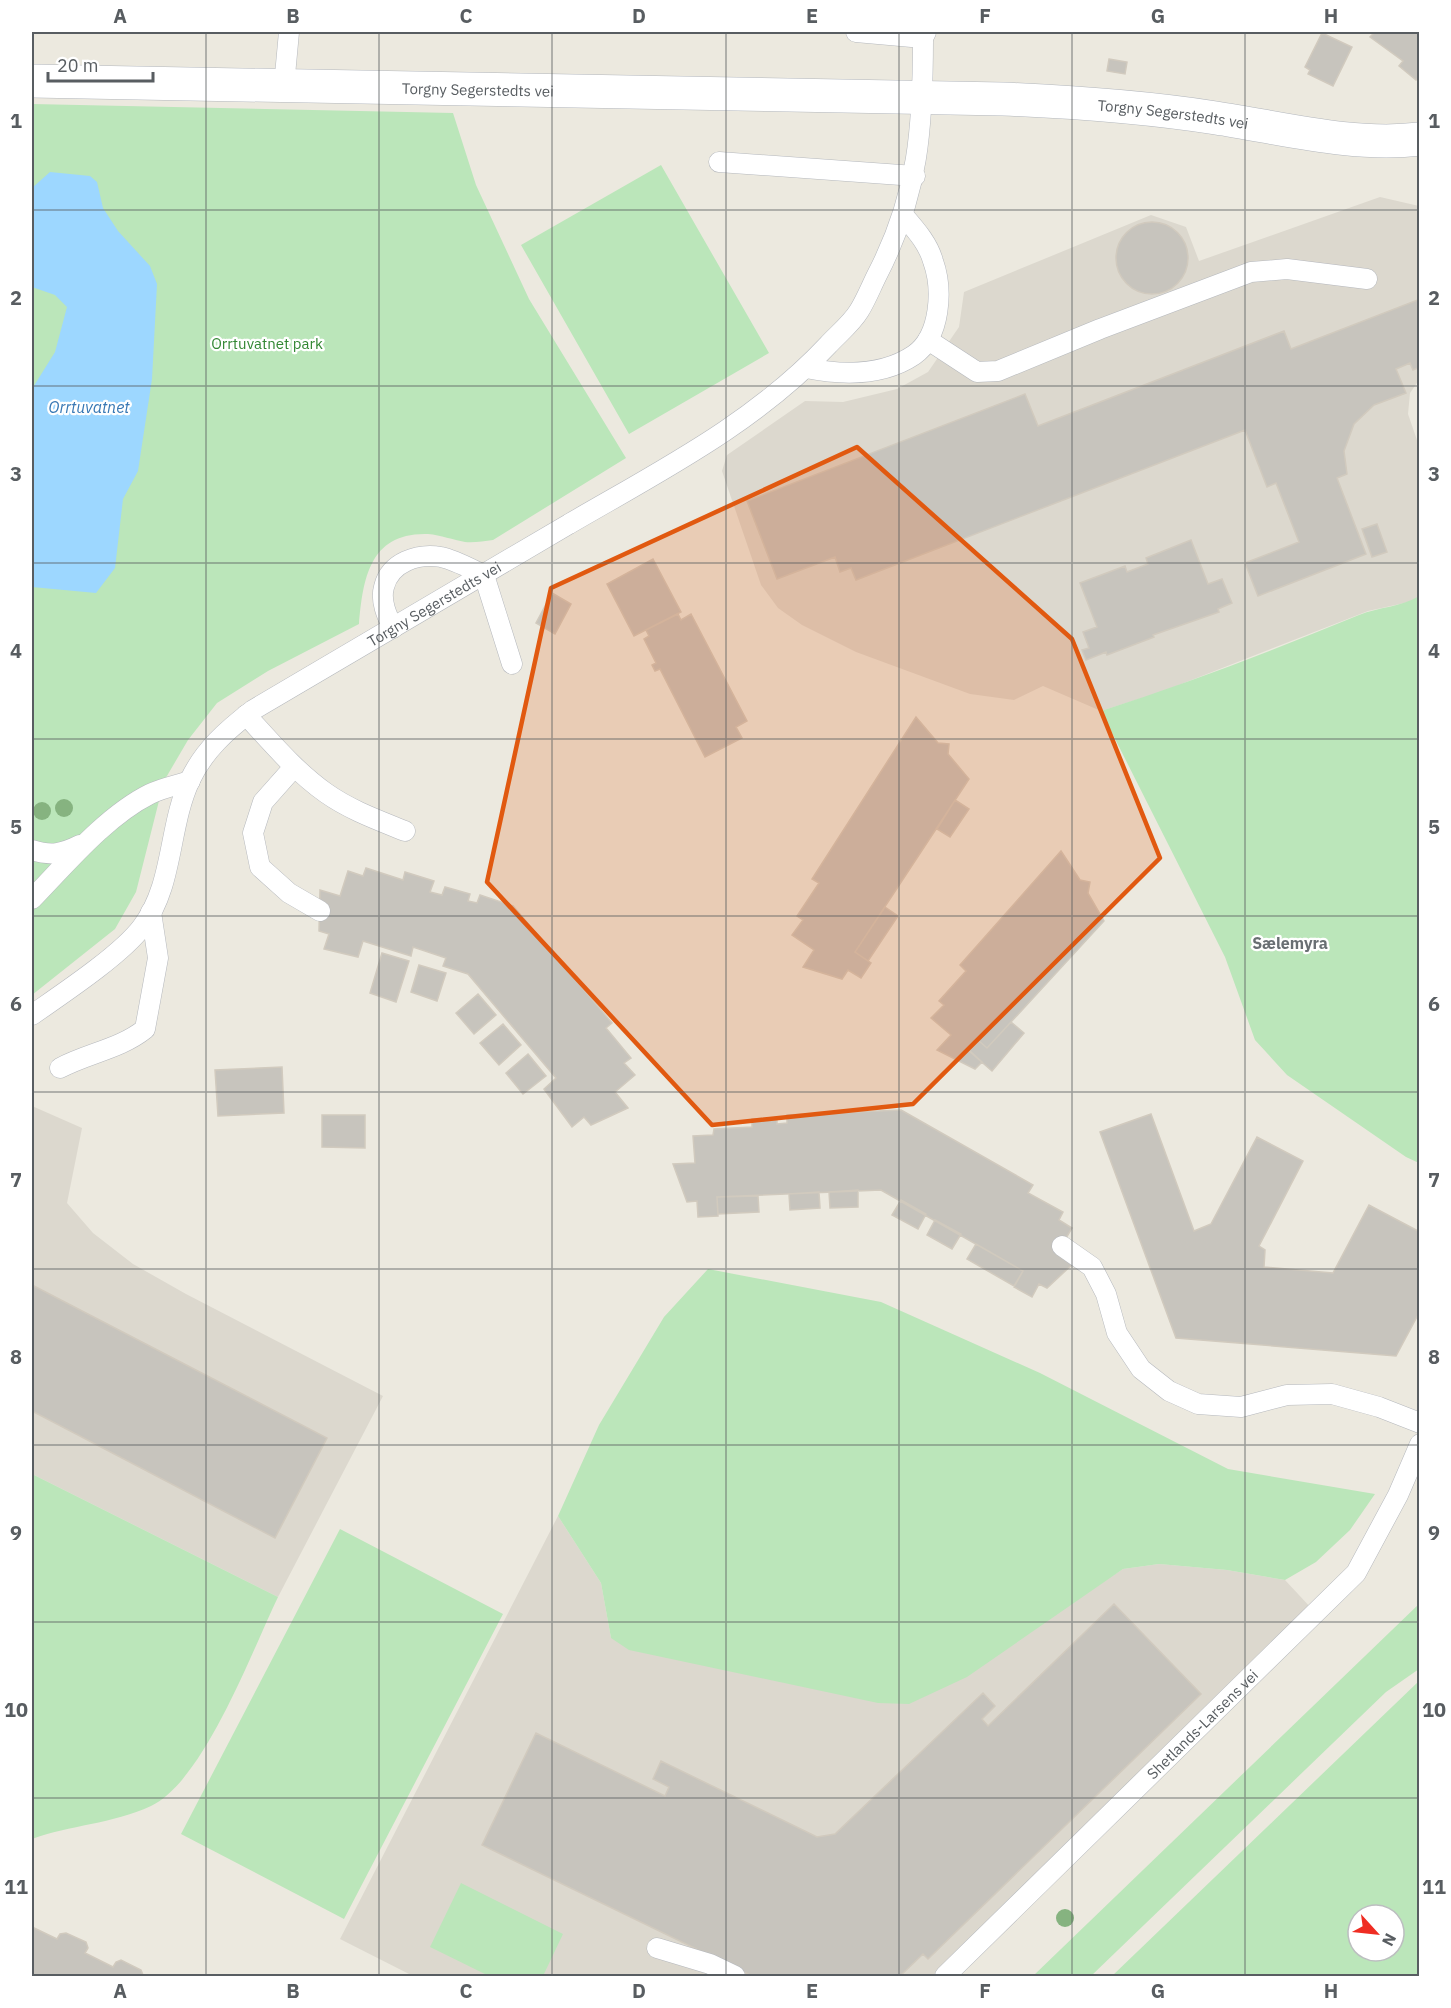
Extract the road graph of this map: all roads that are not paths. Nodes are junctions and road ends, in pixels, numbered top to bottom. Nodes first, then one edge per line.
1 (289, 32) edge
2 (856, 32) edge
3 (925, 35) edge
4 (32, 81) edge
5 (284, 86) junction
6 (923, 97) junction
7 (1419, 139) edge
8 (719, 162) dead end
9 (915, 176) junction
10 (903, 215) junction
11 (1366, 279) dead end
12 (928, 340) junction
13 (806, 368) junction
14 (484, 575) junction
15 (393, 628) junction
16 (512, 664) dead end
17 (246, 715) junction
18 (294, 767) junction
19 (190, 781) junction
20 (405, 831) dead end
21 (88, 842) junction
22 (32, 850) edge
23 (32, 899) edge
24 (320, 911) dead end
25 (151, 912) junction
26 (32, 1015) edge
27 (60, 1068) dead end
28 (1062, 1246) dead end
29 (1419, 1423) edge
30 (1419, 1444) edge
31 (657, 1948) dead end
32 (735, 1977) edge
33 (945, 1977) edge

1 - 5 lane
2 - 3 lane
3 - 6 lane
4 - 5 main road, Torgny Segerstedts vei
5 - 6 main road, Torgny Segerstedts vei
6 - 7 main road, Torgny Segerstedts vei
6 - 9 lane, Torgny Segerstedts vei
8 - 9 lane
9 - 10 lane, Torgny Segerstedts vei
10 - 12 lane
10 - 13 lane, Torgny Segerstedts vei
11 - 12 lane
12 - 13 lane
13 - 14 lane, Torgny Segerstedts vei
14 - 15 lane, Torgny Segerstedts vei
14 - 15 lane
14 - 16 lane
15 - 17 lane, Torgny Segerstedts vei
17 - 18 lane
17 - 19 lane, Torgny Segerstedts vei
18 - 20 lane
18 - 24 lane
19 - 21 lane
19 - 25 lane, Torgny Segerstedts vei
21 - 22 lane
21 - 23 lane
25 - 26 lane, Torgny Segerstedts vei
25 - 27 lane, Torgny Segerstedts vei
28 - 29 lane
30 - 33 lane, Shetlands-Larsens vei
31 - 32 lane

